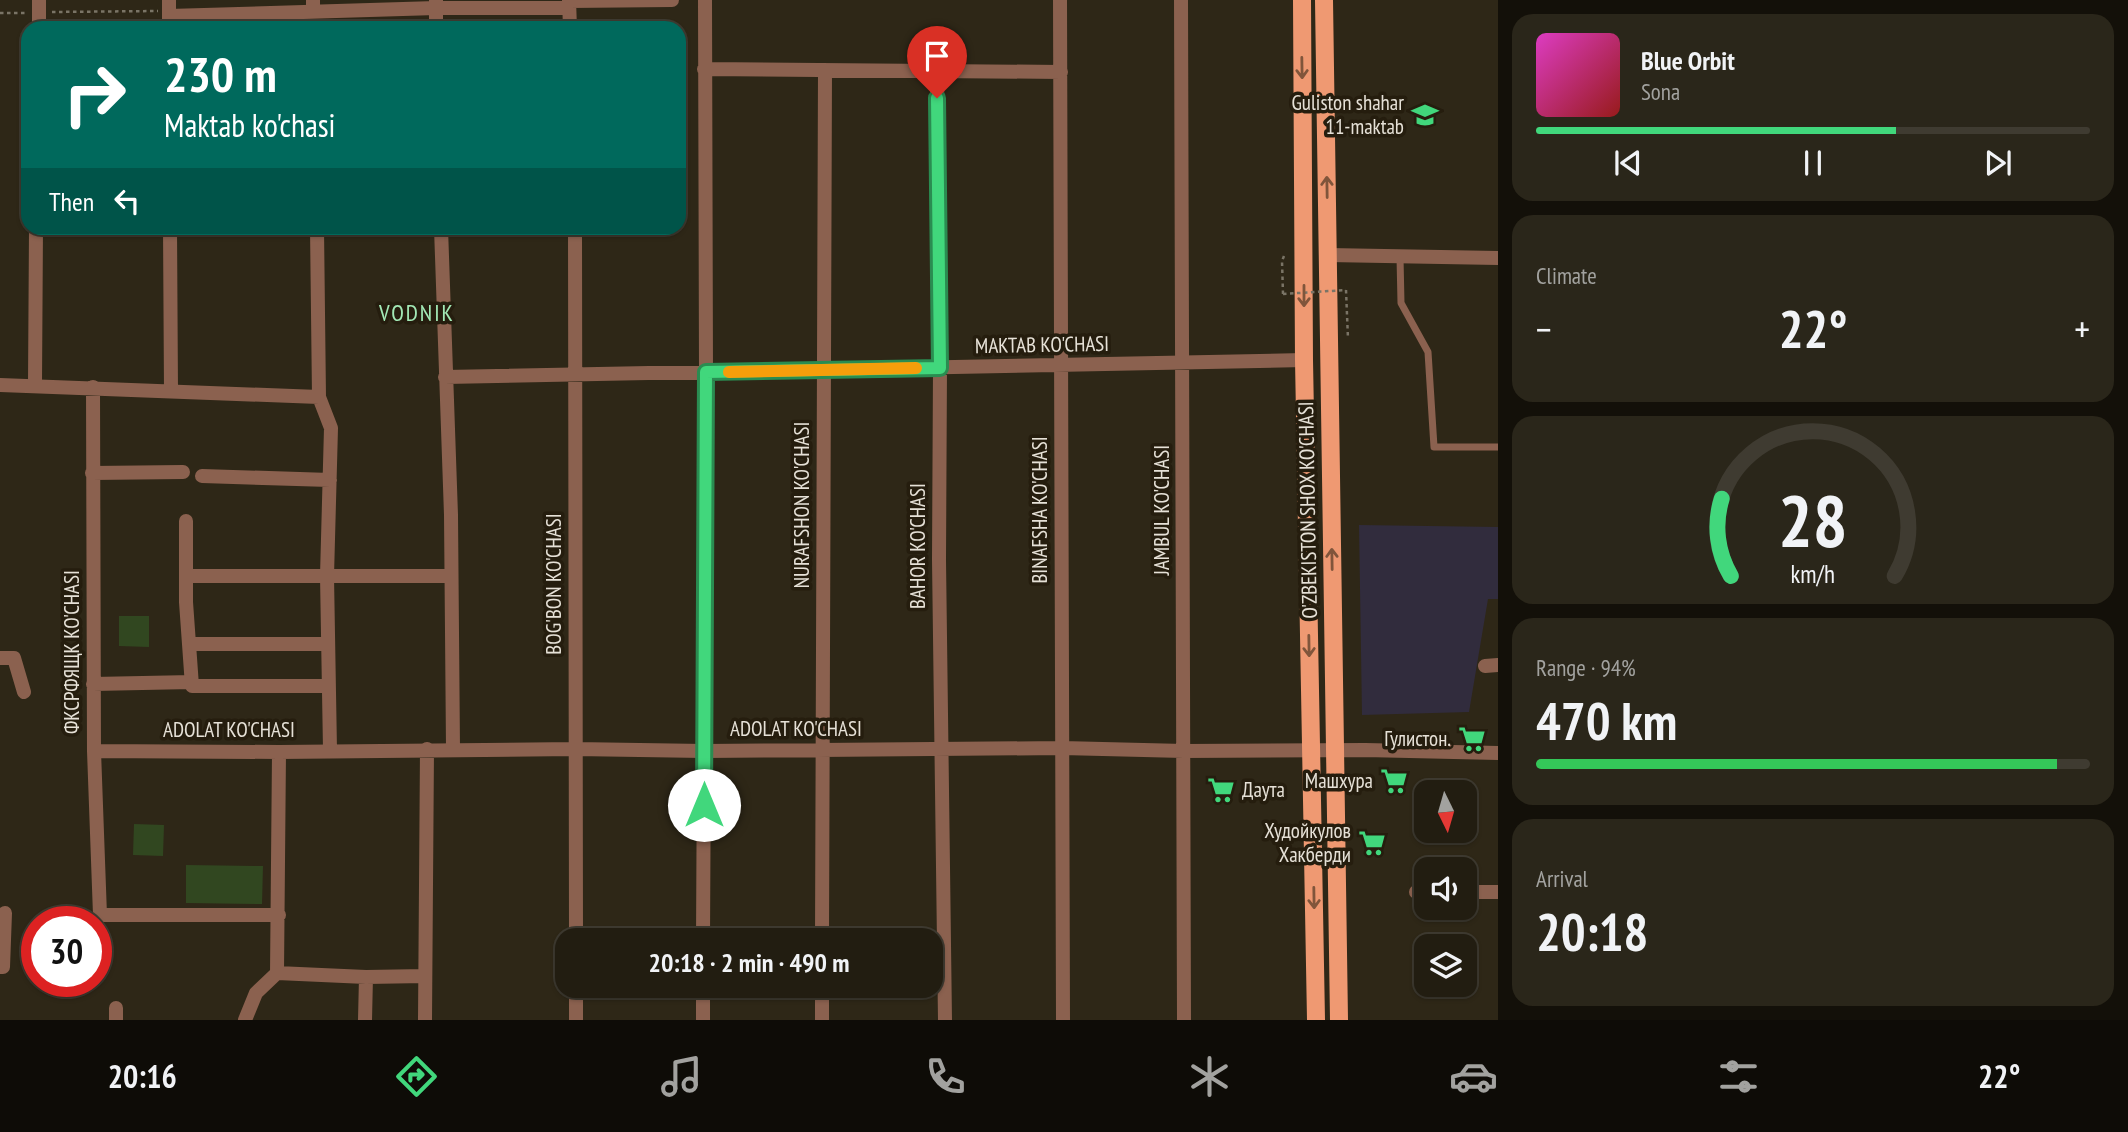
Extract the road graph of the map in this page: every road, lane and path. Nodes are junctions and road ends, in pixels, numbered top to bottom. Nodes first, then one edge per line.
1 (672, 0) edge
2 (705, 0) edge
3 (1060, 0) edge
4 (1181, 0) edge
5 (1302, 0) edge
6 (1324, 0) edge
7 (569, 3) edge
8 (436, 4) edge
9 (39, 6) edge
10 (313, 6) edge
11 (0, 13) edge
12 (169, 14) edge
13 (570, 21) edge
14 (704, 69) junction
15 (825, 70) junction
16 (937, 71) junction
17 (1061, 72) junction
18 (36, 235) edge
19 (170, 235) edge
20 (317, 235) edge
21 (441, 235) edge
22 (575, 235) edge
23 (1328, 255) junction
24 (1284, 256) dead end
25 (1400, 256) junction
26 (1498, 258) edge
27 (1348, 339) dead end
28 (1304, 360) junction
29 (1182, 363) junction
30 (1061, 365) junction
31 (940, 368) junction
32 (822, 370) junction
33 (706, 372) junction
34 (575, 375) junction
35 (445, 377) junction
36 (34, 384) junction
37 (0, 385) edge
38 (93, 387) junction
39 (171, 390) junction
40 (319, 397) junction
41 (1498, 447) edge
42 (183, 472) dead end
43 (92, 473) junction
44 (202, 476) dead end
45 (330, 480) junction
46 (186, 521) dead end
47 (186, 576) junction
48 (327, 576) junction
49 (451, 576) junction
50 (189, 644) junction
51 (328, 644) junction
52 (0, 658) edge
53 (93, 684) junction
54 (192, 684) junction
55 (329, 686) junction
56 (24, 692) dead end
57 (1062, 748) junction
58 (426, 749) junction
59 (453, 749) junction
60 (575, 749) junction
61 (330, 750) junction
62 (823, 750) junction
63 (943, 750) junction
64 (1311, 750) junction
65 (1334, 750) junction
66 (94, 751) junction
67 (704, 751) junction
68 (1184, 751) junction
69 (279, 752) junction
70 (1498, 753) edge
71 (1477, 892) edge
72 (1498, 892) edge
73 (5, 913) dead end
74 (279, 915) junction
75 (576, 928) edge
76 (703, 928) edge
77 (822, 928) edge
78 (0, 967) edge
79 (276, 973) junction
80 (425, 976) junction
81 (366, 978) junction
82 (576, 998) edge
83 (703, 998) edge
84 (822, 998) edge
85 (245, 1020) edge
86 (365, 1020) edge
87 (425, 1020) edge
88 (576, 1020) edge
89 (703, 1020) edge
90 (822, 1020) edge
91 (945, 1020) edge
92 (1063, 1020) edge
93 (1184, 1020) edge
94 (1316, 1020) edge
95 (1339, 1020) edge

1 - 7 street
2 - 14 street
3 - 17 street, BINAFSHA KO'CHASI
4 - 29 street, JAMBUL KO'CHASI
5 -> 28 main road, O'ZBEKISTON SHOX KO'CHASI
23 -> 6 main road, O'ZBEKISTON SHOX KO'CHASI
7 - 8 street
7 - 13 street
8 - 10 street
9 - 11 path
9 - 12 path
10 - 12 street
14 - 15 street
14 - 33 street
15 - 16 street
15 - 32 street, NURAFSHON KO'CHASI
16 - 17 street
16 - 31 street, BAHOR KO'CHASI
17 - 30 street, BINAFSHA KO'CHASI
18 - 36 street
19 - 39 street
20 - 40 street
21 - 35 street
22 - 34 street, BOG'BON KO'CHASI
23 - 25 street
65 -> 23 main road, O'ZBEKISTON SHOX KO'CHASI
24 - 27 path, bridge
25 - 26 street
25 - 41 lane
28 - 29 street, MAKTAB KO'CHASI
28 -> 64 main road, O'ZBEKISTON SHOX KO'CHASI
29 - 30 street, MAKTAB KO'CHASI
29 - 68 street, JAMBUL KO'CHASI
30 - 31 street, MAKTAB KO'CHASI
30 - 57 street, BINAFSHA KO'CHASI
31 - 32 street, MAKTAB KO'CHASI
31 - 63 street, BAHOR KO'CHASI
32 - 33 street, MAKTAB KO'CHASI
32 - 62 street, NURAFSHON KO'CHASI
33 - 34 street, MAKTAB KO'CHASI
33 - 67 street
34 - 35 street, MAKTAB KO'CHASI
34 - 60 street, BOG'BON KO'CHASI
35 - 49 street
36 - 37 street
36 - 38 street
38 - 39 street
38 - 43 street, ФКСРФЯЩК KO'CHASI
39 - 40 street
40 - 45 street
42 - 43 street
43 - 53 street, ФКСРФЯЩК KO'CHASI
44 - 45 street
45 - 48 street
46 - 47 street
47 - 48 street
47 - 50 street
48 - 49 street
48 - 51 street
49 - 59 street
50 - 51 street
50 - 54 street
51 - 55 street
52 - 56 street
53 - 54 street
53 - 66 street, ФКСРФЯЩК KO'CHASI
54 - 55 street
55 - 61 street
57 - 63 street, ADOLAT KO'CHASI
57 - 68 street, ADOLAT KO'CHASI
57 - 92 street, BINAFSHA KO'CHASI
58 - 59 street, ADOLAT KO'CHASI
58 - 61 street, ADOLAT KO'CHASI
58 - 80 street
59 - 60 street, ADOLAT KO'CHASI
60 - 67 street, ADOLAT KO'CHASI
60 - 75 street, BOG'BON KO'CHASI
61 - 69 street, ADOLAT KO'CHASI
62 - 63 street, ADOLAT KO'CHASI
62 - 67 street, ADOLAT KO'CHASI
62 - 77 street, NURAFSHON KO'CHASI
63 - 91 street, BAHOR KO'CHASI
64 - 65 street, ADOLAT KO'CHASI
64 - 68 street, ADOLAT KO'CHASI
64 -> 94 main road, O'ZBEKISTON SHOX KO'CHASI
65 - 70 street, ADOLAT KO'CHASI
65 - 95 main road, O'ZBEKISTON SHOX KO'CHASI
66 - 69 street, ADOLAT KO'CHASI
66 - 74 street, ФКСРФЯЩК KO'CHASI
67 - 76 street
68 - 93 street, JAMBUL KO'CHASI
69 - 74 street
71 - 72 street
73 - 78 street
74 - 79 street
79 - 81 street
79 - 85 street
80 - 81 street
80 - 87 street
81 - 86 street
82 - 88 street
83 - 89 street
84 - 90 street

